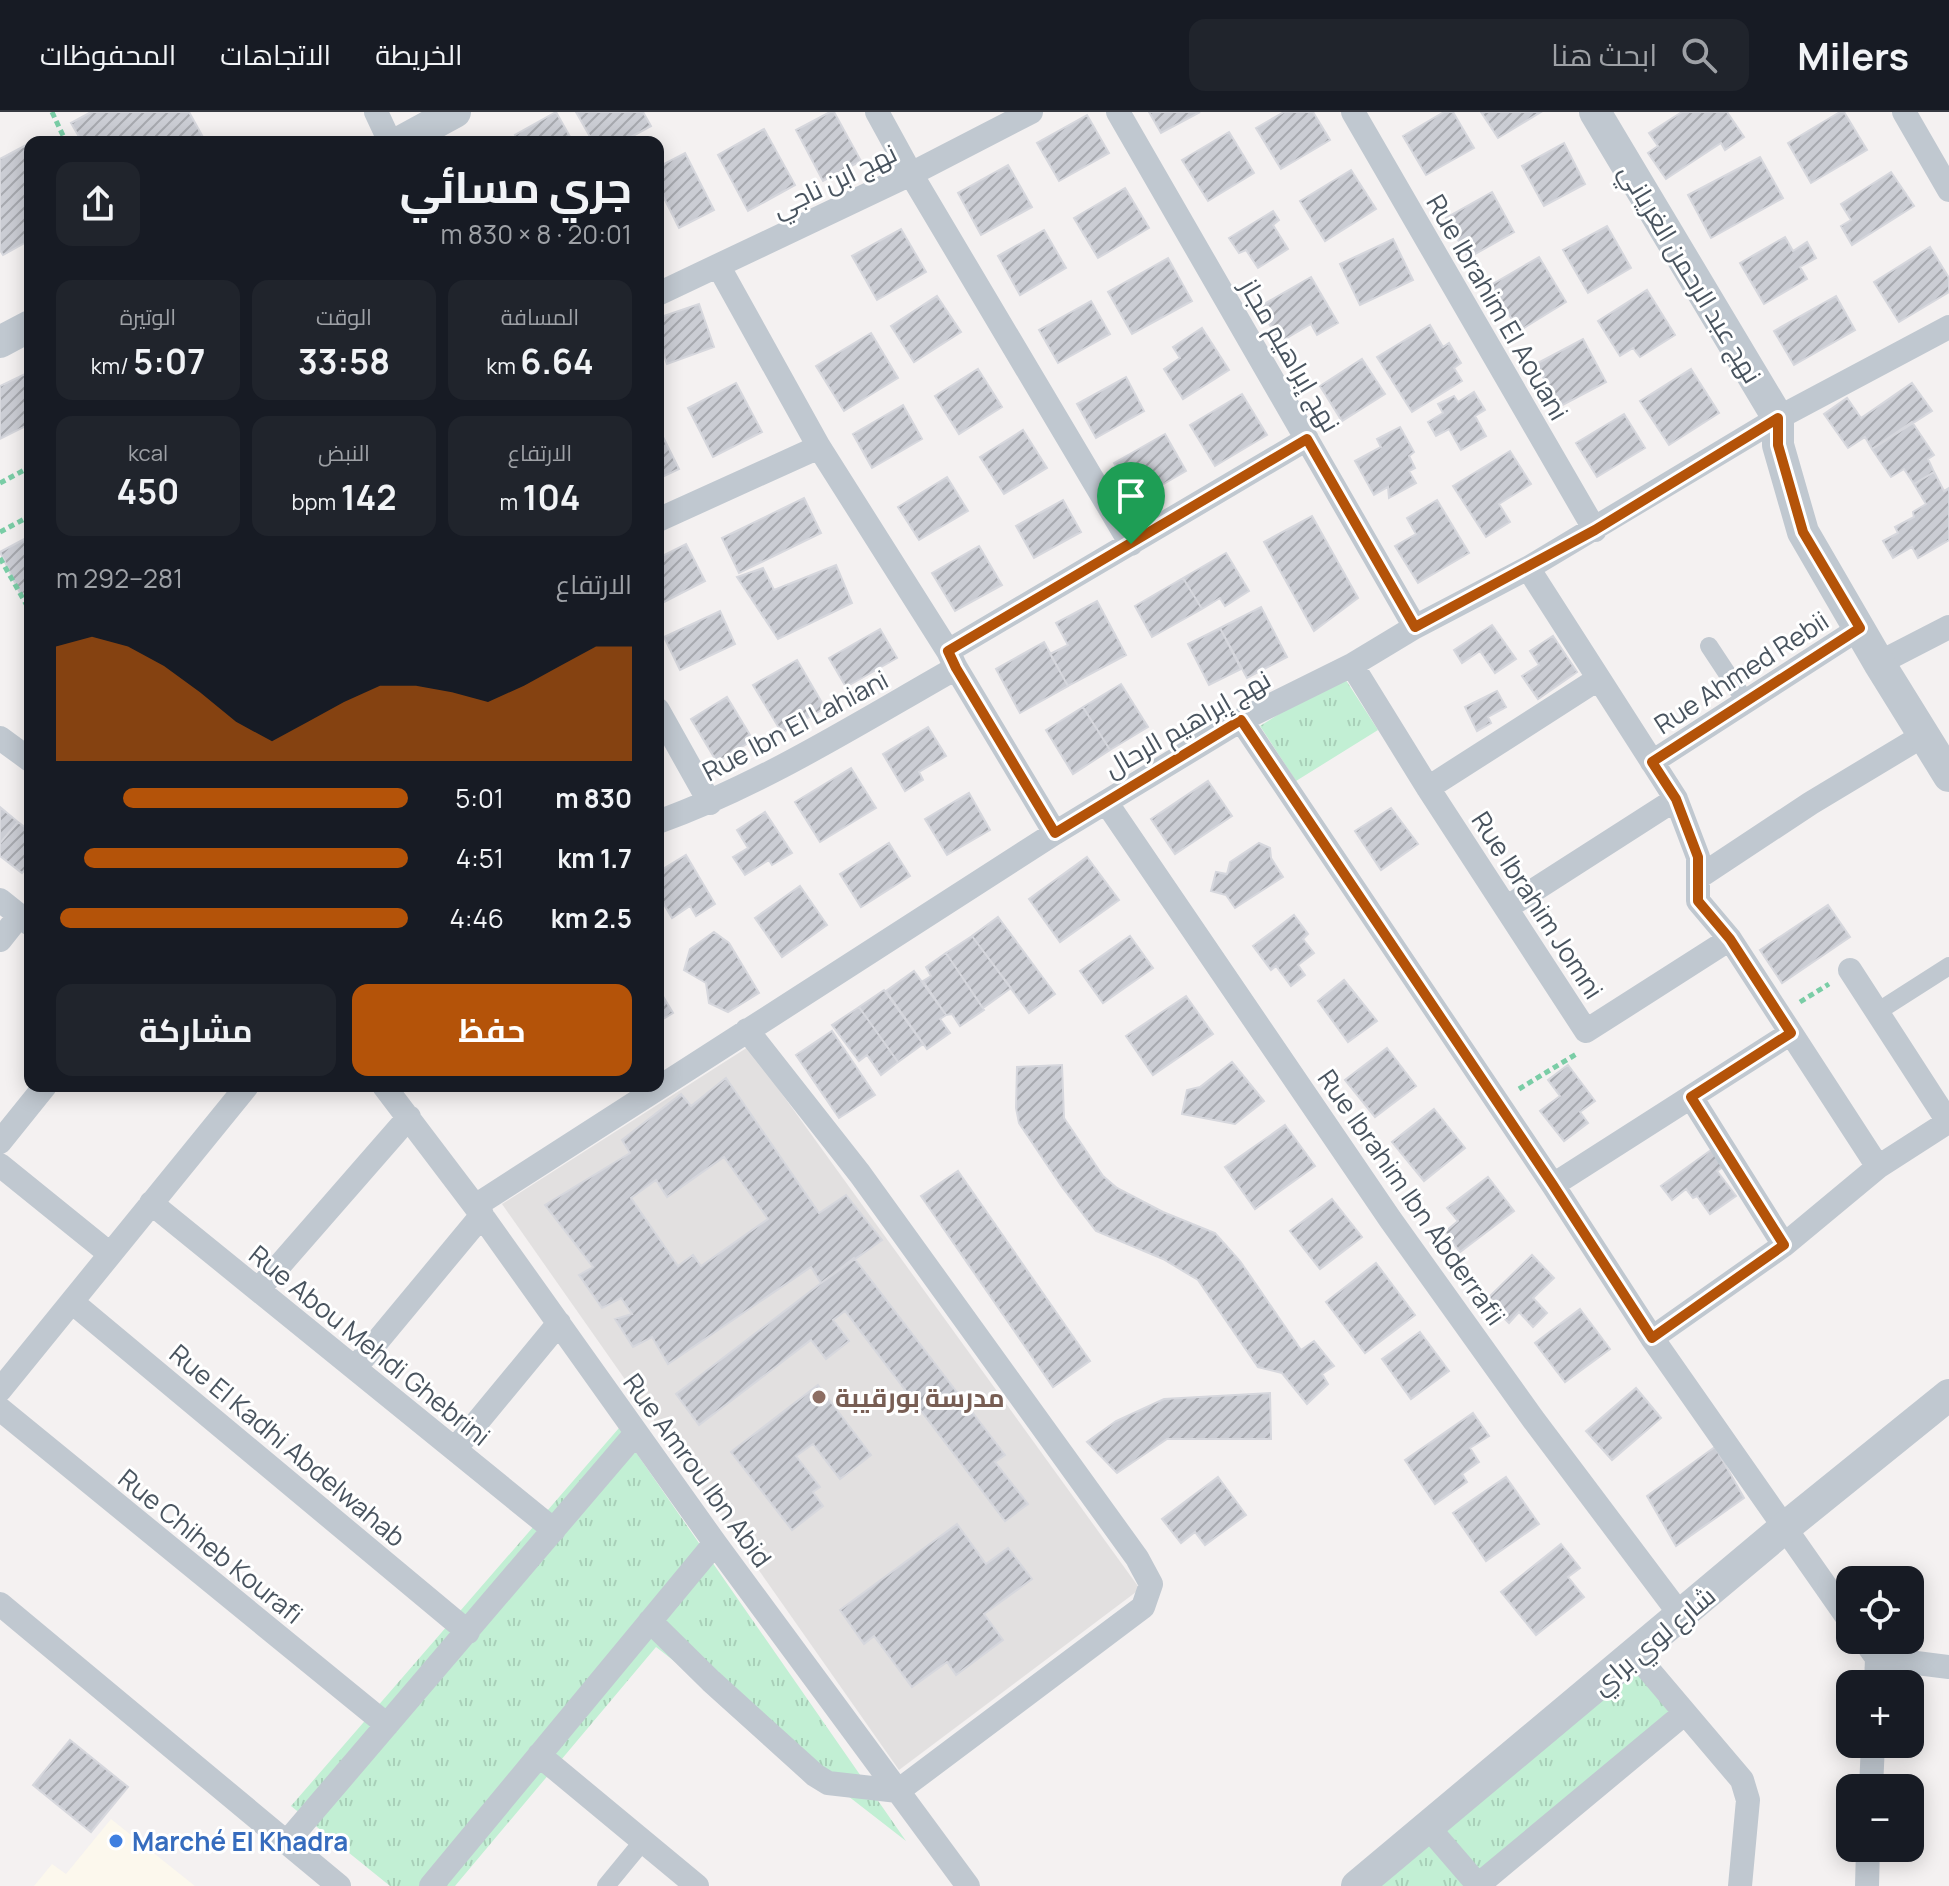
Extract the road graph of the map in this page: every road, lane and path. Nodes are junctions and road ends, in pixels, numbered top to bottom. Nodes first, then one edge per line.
1 (52, 112) edge
2 (376, 112) edge
3 (455, 112) edge
4 (877, 112) edge
5 (1031, 112) edge
6 (1118, 112) edge
7 (1353, 112) edge
8 (1595, 112) edge
9 (1904, 112) edge
10 (63, 136) edge
11 (387, 136) edge
12 (411, 136) edge
13 (911, 174) junction
14 (1949, 190) edge
15 (719, 267) junction
16 (664, 291) edge
17 (1949, 327) edge
18 (24, 329) edge
19 (0, 342) edge
20 (1778, 418) junction
21 (1307, 439) junction
22 (819, 447) junction
23 (24, 470) edge
24 (0, 483) edge
25 (664, 517) edge
26 (24, 519) edge
27 (1595, 530) junction
28 (0, 532) edge
29 (1131, 544) junction
30 (0, 558) edge
31 (1528, 568) junction
32 (24, 600) edge
33 (1415, 627) junction
34 (1949, 627) edge
35 (1860, 628) junction
36 (1709, 646) dead end
37 (952, 659) junction
38 (1879, 663) junction
39 (1352, 665) junction
40 (1598, 679) junction
41 (1746, 702) junction
42 (1241, 720) junction
43 (664, 721) edge
44 (1924, 735) junction
45 (0, 738) edge
46 (24, 756) edge
47 (1652, 762) junction
48 (1949, 776) edge
49 (1428, 788) junction
50 (1676, 799) junction
51 (1106, 802) junction
52 (710, 803) junction
53 (664, 820) edge
54 (1055, 833) junction
55 (1699, 877) junction
56 (0, 900) edge
57 (1506, 908) junction
58 (24, 919) edge
59 (24, 921) edge
60 (1730, 939) junction
61 (0, 940) edge
62 (1949, 966) edge
63 (1850, 970) joint
64 (1877, 1012) junction
65 (1785, 1024) junction
66 (747, 1030) junction
67 (1586, 1031) junction
68 (664, 1086) edge
69 (40, 1092) edge
70 (242, 1092) edge
71 (389, 1092) edge
72 (655, 1092) edge
73 (1691, 1097) junction
74 (1497, 1103) junction
75 (409, 1117) junction
76 (1949, 1122) edge
77 (0, 1142) edge
78 (0, 1165) edge
79 (1878, 1167) junction
80 (1553, 1185) junction
81 (151, 1203) junction
82 (479, 1210) junction
83 (1784, 1245) junction
84 (110, 1254) junction
85 (258, 1290) junction
86 (72, 1302) junction
87 (559, 1323) junction
88 (1652, 1338) junction
89 (355, 1368) junction
90 (0, 1390) edge
91 (1946, 1404) edge
92 (0, 1409) edge
93 (636, 1433) junction
94 (455, 1449) junction
95 (1783, 1529) junction
96 (554, 1530) junction
97 (715, 1543) junction
98 (1836, 1602) edge
99 (0, 1604) edge
100 (1682, 1617) junction
101 (650, 1621) junction
102 (468, 1632) junction
103 (1892, 1654) edge
104 (1636, 1655) junction
105 (1949, 1667) edge
106 (1685, 1713) junction
107 (387, 1725) junction
108 (539, 1755) junction
109 (898, 1791) junction
110 (1428, 1827) junction
111 (643, 1841) junction
112 (286, 1843) junction
113 (1868, 1862) edge
114 (339, 1886) edge
115 (431, 1886) edge
116 (606, 1886) edge
117 (697, 1886) edge
118 (968, 1886) edge
119 (1357, 1886) edge
120 (1478, 1886) edge
121 (1740, 1886) edge
122 (1867, 1886) edge

1 - 10 path
2 - 11 street
3 - 12 street
4 - 13 street
5 - 13 street, نهج ابن ناجي
6 - 21 street, نهج إبراهيم مجاز
7 - 27 street, Rue Ibrahim El Aouani
8 - 20 street, نهج عبد الرحمن الغرياني
9 - 14 street
13 - 15 street, نهج ابن ناجي
13 - 29 street
15 - 16 street, نهج ابن ناجي
15 - 22 street
17 - 20 street, نهج إبراهيم الرحال
18 - 19 street
20 - 27 street, نهج إبراهيم الرحال
20 - 35 street, نهج عبد الرحمن الغرياني
21 - 29 street, Rue Ibn El Lahiani
21 - 33 street, نهج إبراهيم مجاز
22 - 25 street
22 - 37 street
23 - 24 path
26 - 28 path
27 - 31 street, نهج إبراهيم الرحال
29 - 37 street, Rue Ibn El Lahiani
30 - 32 path
31 - 33 street, نهج إبراهيم الرحال
31 - 40 street
33 - 39 street, نهج إبراهيم الرحال
34 - 38 street
35 - 38 street, نهج عبد الرحمن الغرياني
35 - 41 street, Rue Ahmed Rebii
36 - 41 street
37 - 52 street, Rue Ibn El Lahiani
37 - 54 street
38 - 44 street, نهج عبد الرحمن الغرياني
39 - 42 street, نهج إبراهيم الرحال
39 - 49 street, Rue Ibrahim Jomni
40 - 47 street
40 - 49 street
41 - 47 street, Rue Ahmed Rebii
42 - 51 street, نهج إبراهيم الرحال
42 - 74 street
43 - 52 street
44 - 48 street, نهج عبد الرحمن الغرياني
44 - 55 street
45 - 46 street
47 - 50 street
49 - 57 street, Rue Ibrahim Jomni
50 - 55 street
50 - 57 street
51 - 54 street, نهج إبراهيم الرحال
51 - 100 street, Rue Ibrahim Ibn Abderrafii
52 - 53 street, Rue Ibn El Lahiani
54 - 66 street, نهج إبراهيم الرحال
55 - 60 street
56 - 58 street
57 - 67 street, Rue Ibrahim Jomni
59 - 61 street
60 - 65 street
60 - 67 street, Rue Ibrahim Jomni
62 - 64 street
63 - 64 street
63 - 65 path
64 - 76 street
65 - 73 street
65 - 79 street
66 - 68 street, نهج إبراهيم الرحال
66 - 109 street
67 - 74 path
69 - 77 street
70 - 81 street
71 - 75 street, Rue Amrou Ibn Abid
72 - 82 street, نهج إبراهيم الرحال
73 - 80 street
73 - 83 street
74 - 80 street
75 - 82 street, Rue Amrou Ibn Abid
75 - 85 street
76 - 79 street
78 - 84 street
79 - 83 street
80 - 88 street
81 - 84 street
81 - 85 street, Rue Abou Mehdi Ghebrini
82 - 87 street, Rue Amrou Ibn Abid
82 - 89 street, نهج إبراهيم الرحال
83 - 88 street
84 - 86 street
85 - 89 street, Rue Abou Mehdi Ghebrini
86 - 90 street
86 - 102 street, Rue El Kadhi Abdelwahab
87 - 93 street, Rue Amrou Ibn Abid
87 - 94 street
88 - 95 street
89 - 94 street, Rue Abou Mehdi Ghebrini
91 - 95 street, شارع لوي براي
92 - 107 street, Rue Chiheb Kourafi
93 - 96 street
93 - 97 street, Rue Amrou Ibn Abid
94 - 96 street, Rue Abou Mehdi Ghebrini
95 - 98 street
95 - 100 street, شارع لوي براي
96 - 102 street
97 - 101 street
97 - 109 street, Rue Amrou Ibn Abid
99 - 112 street
100 - 104 street, شارع لوي براي
101 - 108 street
101 - 109 street
102 - 107 street
103 - 105 street
104 - 106 street
104 - 110 street, شارع لوي براي
106 - 120 street
106 - 121 street
107 - 112 street
108 - 111 street
108 - 115 street
109 - 118 street, Rue Amrou Ibn Abid
110 - 119 street, شارع لوي براي
110 - 120 street
111 - 116 street
111 - 117 street
112 - 114 street
113 - 122 street

